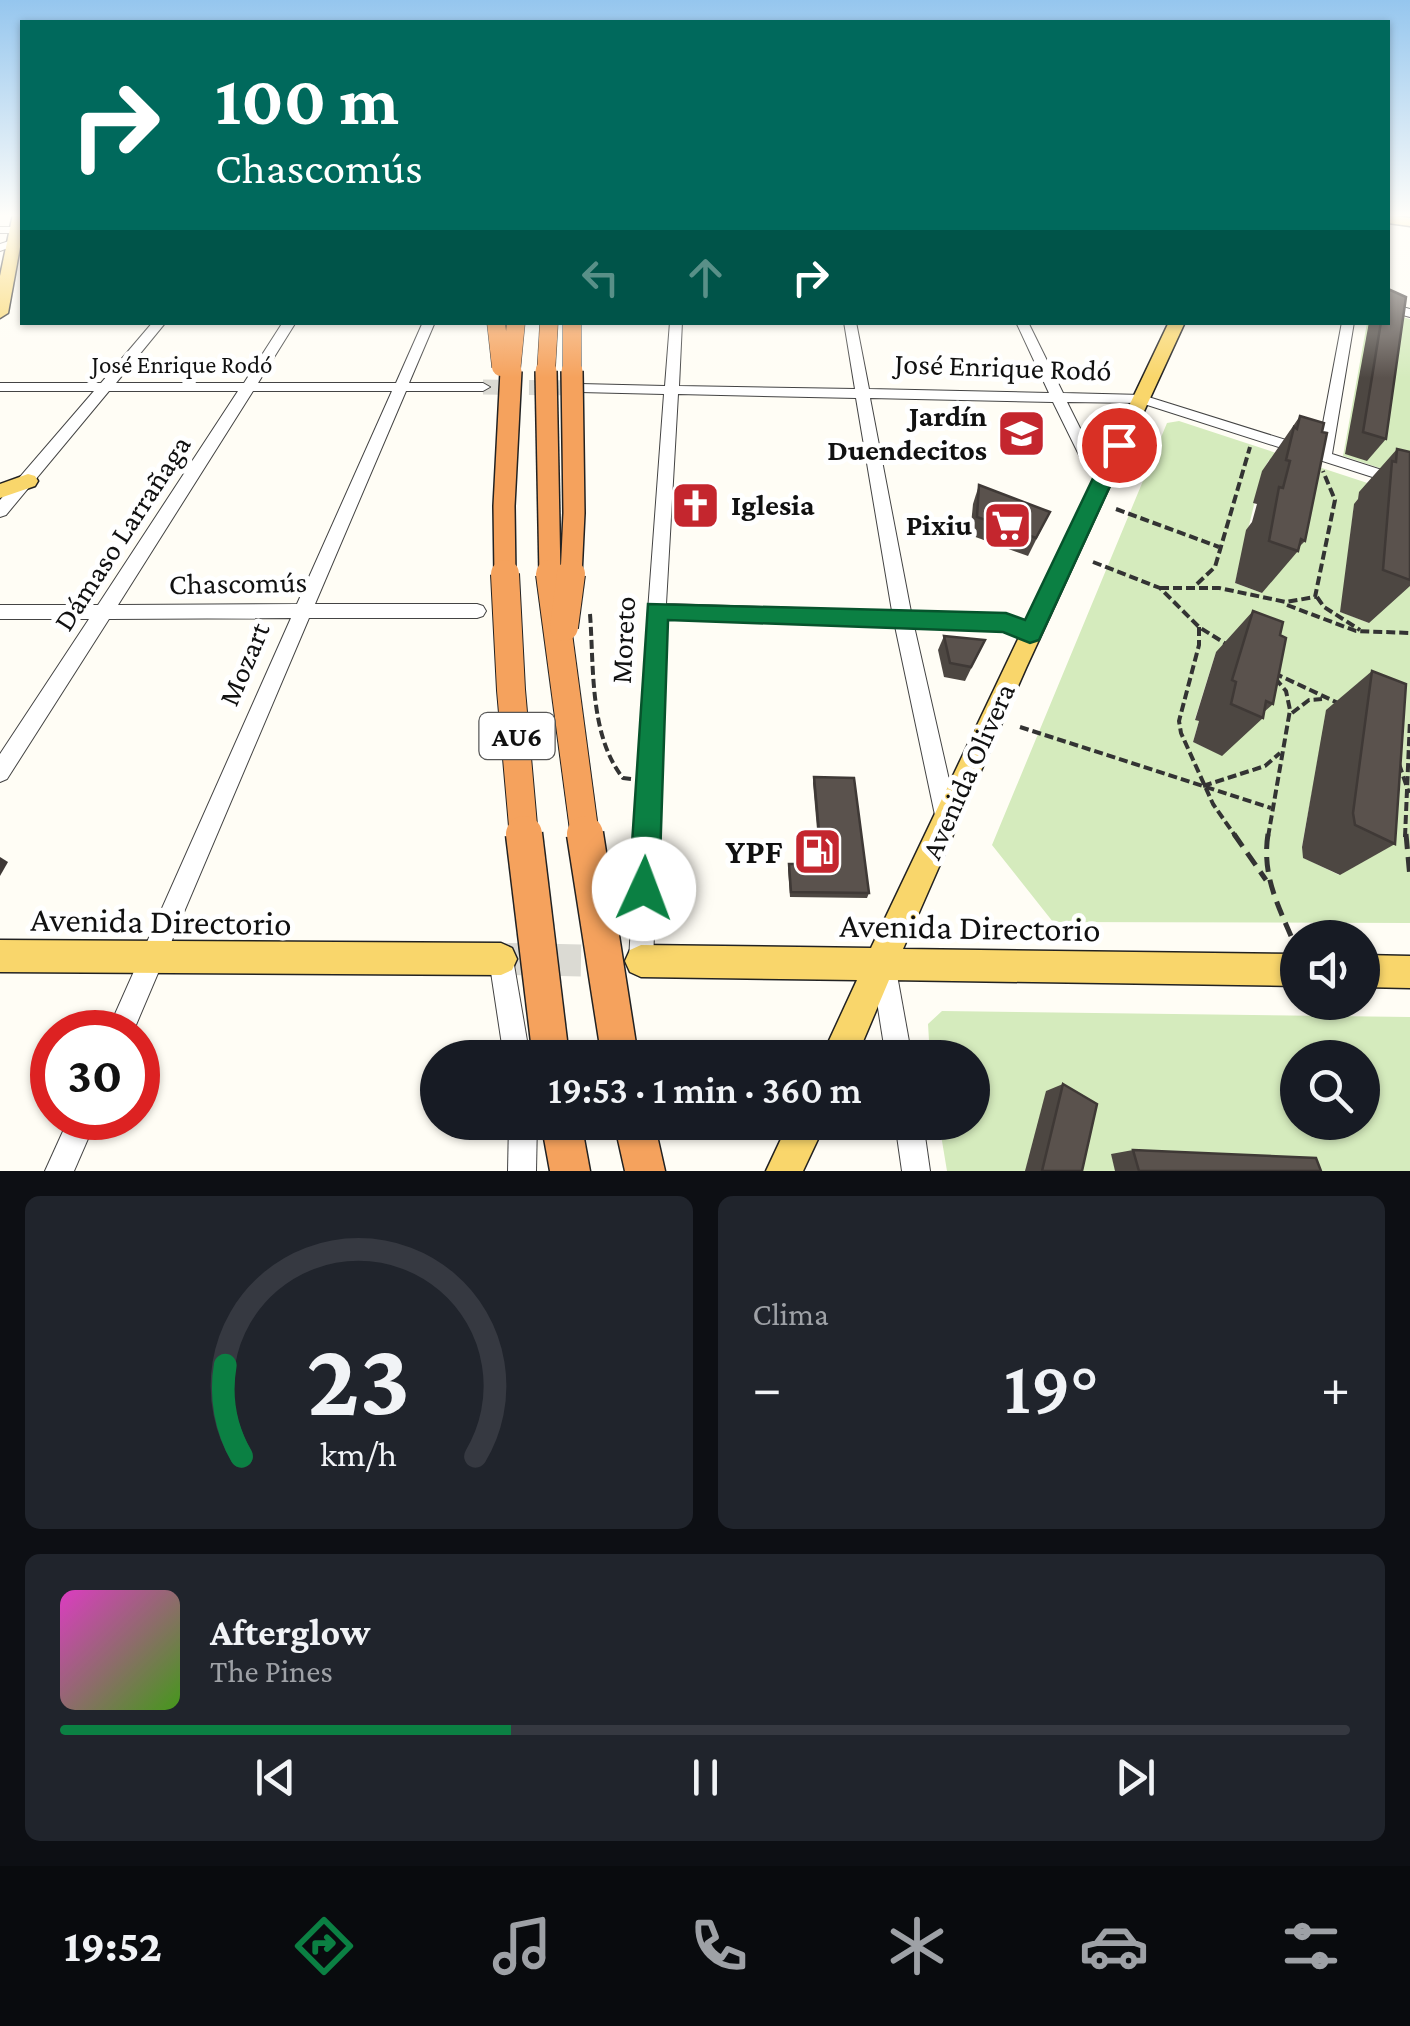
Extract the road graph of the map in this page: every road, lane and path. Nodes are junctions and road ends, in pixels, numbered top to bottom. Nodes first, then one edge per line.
1 (7, 269) edge
2 (0, 313) edge
3 (158, 325) edge
4 (288, 325) edge
5 (428, 325) edge
6 (496, 325) edge
7 (516, 325) edge
8 (550, 325) edge
9 (572, 325) edge
10 (676, 325) edge
11 (851, 325) edge
12 (1023, 325) edge
13 (1176, 325) edge
14 (1347, 325) edge
15 (107, 386) junction
16 (250, 386) junction
17 (401, 386) junction
18 (0, 387) edge
19 (483, 387) tunnel mouth
20 (580, 388) tunnel mouth
21 (671, 389) junction
22 (863, 390) junction
23 (1056, 395) junction
24 (1142, 399) junction
25 (506, 414) junction
26 (1253, 438) dead end
27 (1323, 458) junction
28 (1108, 468) junction
29 (28, 482) junction
30 (1410, 484) edge
31 (0, 490) edge
32 (1116, 508) dead end
33 (0, 512) edge
34 (1220, 548) junction
35 (1093, 562) dead end
36 (1192, 586) junction
37 (1160, 588) junction
38 (1318, 592) junction
39 (588, 599) dead end
40 (1282, 604) junction
41 (303, 609) junction
42 (477, 611) dead end
43 (657, 611) junction
44 (0, 612) edge
45 (103, 613) junction
46 (903, 620) junction
47 (1200, 627) junction
48 (1364, 632) junction
49 (1410, 633) edge
50 (1030, 634) junction
51 (561, 646) junction
52 (1232, 647) dead end
53 (1328, 699) junction
54 (1347, 707) dead end
55 (1289, 717) junction
56 (1410, 720) edge
57 (1020, 727) dead end
58 (1410, 732) edge
59 (1403, 738) edge
60 (1283, 749) junction
61 (1392, 751) edge
62 (0, 772) edge
63 (648, 780) junction
64 (1202, 786) junction
65 (1408, 793) edge
66 (1272, 808) junction
67 (946, 816) junction
68 (1410, 878) edge
69 (1270, 885) junction
70 (1284, 920) edge
71 (0, 956) edge
72 (500, 959) joint
73 (153, 960) junction
74 (641, 961) joint
75 (882, 962) junction
76 (1280, 970) edge
77 (1380, 971) edge
78 (1410, 972) edge
79 (130, 1010) edge
80 (514, 1040) edge
81 (549, 1040) edge
82 (617, 1040) edge
83 (846, 1040) edge
84 (896, 1040) edge
85 (72, 1140) edge
86 (522, 1140) edge
87 (565, 1140) edge
88 (638, 1140) edge
89 (799, 1140) edge
90 (910, 1140) edge
91 (59, 1171) edge
92 (522, 1171) edge
93 (570, 1171) edge
94 (645, 1171) edge
95 (784, 1171) edge
96 (916, 1171) edge

1 - 2 main road
3 - 15 street
4 - 16 street, Dámaso Larrañaga
5 - 17 street, Mozart
6 - 25 highway, bridge
7 - 25 highway, AU6, bridge
8 - 51 highway, AU6, bridge
9 - 51 highway, bridge
10 - 21 street, Moreto
11 - 22 street
12 - 23 street
13 - 24 main road, Avenida Olivera
14 - 27 street
15 - 16 street, José Enrique Rodó
15 - 18 street, José Enrique Rodó
15 - 29 street
16 - 17 street, José Enrique Rodó
16 - 45 street, Dámaso Larrañaga
17 - 19 street, José Enrique Rodó
17 - 41 street, Mozart
20 - 21 street, José Enrique Rodó
21 - 22 street, José Enrique Rodó
21 - 43 street, Moreto
22 - 23 street, José Enrique Rodó
22 - 46 street
23 - 24 street, José Enrique Rodó
23 - 28 street
24 - 27 street, José Enrique Rodó
24 - 28 main road, Avenida Olivera
25 - 81 highway, AU6, bridge
26 - 34 path
27 - 30 street, José Enrique Rodó
27 - 38 path
28 - 50 main road, Avenida Olivera
29 - 31 main road
29 - 33 street
32 - 34 path
34 - 36 path
35 - 37 path
36 - 37 path
36 - 40 path
37 - 47 path
38 - 40 path
38 - 48 path
39 - 63 path
40 - 48 path
41 - 42 street, Chascomús
41 - 45 street, Chascomús
41 - 73 street, Mozart
43 - 46 street
43 - 63 street, Moreto
44 - 45 street, Chascomús
45 - 62 street, Dámaso Larrañaga
46 - 50 street
46 - 67 street
47 - 52 path
47 - 64 path
48 - 49 path
50 - 67 main road, Avenida Olivera
51 - 82 highway, AU6, bridge
53 - 54 path
53 - 55 path
53 - 55 path
55 - 60 path
56 - 58 path
57 - 64 path
58 - 59 path
58 - 65 path
60 - 64 path
60 - 66 path
61 - 65 path
63 - 74 street, Moreto
64 - 66 path
64 - 69 path
65 - 68 path
66 - 69 path
67 - 75 main road, Avenida Olivera
69 - 70 path
71 - 73 main road, Avenida Directorio
72 - 73 main road, Avenida Directorio
72 - 80 street
73 - 79 street, Mozart
74 - 75 main road, Avenida Directorio
75 - 76 main road, Avenida Directorio
75 - 83 main road, Avenida Olivera
75 - 84 street
77 - 78 main road
85 - 91 street
86 - 92 street
87 - 93 highway
88 - 94 highway
89 - 95 main road
90 - 96 street

